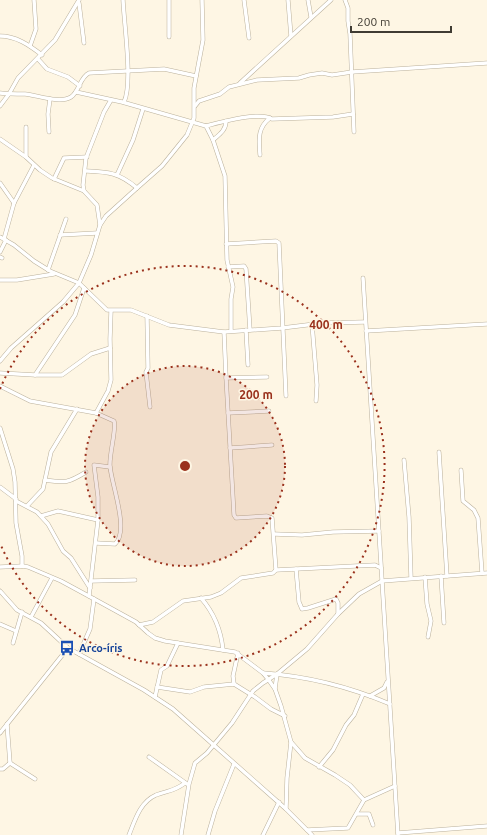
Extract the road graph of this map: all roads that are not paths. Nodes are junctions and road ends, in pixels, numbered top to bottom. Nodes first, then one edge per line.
1 (34, 0) edge
2 (123, 0) edge
3 (169, 0) edge
4 (202, 0) edge
5 (244, 0) edge
6 (288, 0) edge
7 (308, 0) edge
8 (331, 0) edge
9 (345, 0) edge
10 (79, 1) edge
11 (311, 17) junction
12 (0, 36) edge
13 (291, 36) junction
14 (169, 37) dead end
15 (249, 38) dead end
16 (84, 43) dead end
17 (30, 46) junction
18 (42, 55) junction
19 (38, 59) junction
20 (487, 64) edge
21 (128, 70) junction
22 (352, 72) junction
23 (196, 76) junction
24 (239, 84) junction
25 (80, 86) junction
26 (76, 92) junction
27 (0, 94) edge
28 (9, 94) junction
29 (50, 99) junction
30 (111, 100) junction
31 (124, 102) junction
32 (0, 106) edge
33 (194, 106) junction
34 (143, 109) junction
35 (353, 114) junction
36 (270, 118) junction
37 (226, 121) junction
38 (193, 123) junction
39 (206, 126) junction
40 (26, 127) dead end
41 (49, 132) dead end
42 (354, 132) dead end
43 (0, 139) edge
44 (213, 140) junction
45 (260, 155) dead end
46 (26, 157) junction
47 (87, 157) junction
48 (34, 165) junction
49 (85, 171) junction
50 (118, 174) junction
51 (54, 179) junction
52 (0, 183) edge
53 (137, 188) junction
54 (84, 191) junction
55 (14, 203) junction
56 (66, 219) dead end
57 (100, 225) junction
58 (97, 233) junction
59 (60, 235) junction
60 (3, 239) edge
61 (226, 244) junction
62 (0, 252) edge
63 (228, 268) junction
64 (48, 270) junction
65 (55, 274) junction
66 (363, 278) dead end
67 (0, 280) edge
68 (79, 283) junction
69 (84, 288) junction
70 (111, 311) junction
71 (147, 316) junction
72 (365, 322) junction
73 (312, 324) junction
74 (487, 324) edge
75 (282, 328) junction
76 (248, 330) junction
77 (231, 331) junction
78 (366, 331) junction
79 (224, 332) junction
80 (110, 348) junction
81 (0, 361) edge
82 (248, 365) dead end
83 (0, 373) edge
84 (35, 375) junction
85 (267, 377) dead end
86 (226, 378) junction
87 (0, 386) edge
88 (286, 396) dead end
89 (316, 401) dead end
90 (150, 407) dead end
91 (76, 410) junction
92 (269, 411) dead end
93 (96, 413) junction
94 (228, 413) junction
95 (0, 428) edge
96 (272, 445) dead end
97 (230, 448) junction
98 (439, 452) dead end
99 (404, 460) dead end
100 (110, 467) junction
101 (461, 470) dead end
102 (86, 472) dead end
103 (45, 480) junction
104 (0, 487) edge
105 (16, 500) junction
106 (27, 506) junction
107 (41, 516) junction
108 (98, 520) junction
109 (378, 531) junction
110 (274, 534) junction
111 (96, 543) junction
112 (22, 566) junction
113 (0, 567) edge
114 (381, 568) junction
115 (276, 570) junction
116 (296, 570) junction
117 (482, 573) junction
118 (487, 573) edge
119 (441, 576) junction
120 (447, 576) junction
121 (425, 577) junction
122 (52, 578) junction
123 (411, 578) junction
124 (135, 580) dead end
125 (91, 581) junction
126 (382, 581) junction
127 (90, 589) junction
128 (0, 591) edge
129 (89, 596) junction
130 (201, 598) junction
131 (94, 599) junction
132 (22, 612) junction
133 (338, 614) junction
134 (31, 617) junction
135 (444, 623) dead end
136 (0, 624) edge
137 (140, 625) junction
138 (16, 631) junction
139 (428, 637) dead end
140 (13, 643) dead end
141 (178, 643) junction
142 (68, 648) junction
143 (223, 650) junction
144 (238, 653) junction
145 (79, 654) junction
146 (263, 673) junction
147 (277, 674) junction
148 (268, 679) junction
149 (388, 680) junction
150 (234, 684) junction
151 (157, 687) junction
152 (275, 689) junction
153 (251, 694) junction
154 (363, 694) junction
155 (370, 696) junction
156 (155, 697) junction
157 (390, 704) junction
158 (284, 716) junction
159 (7, 724) junction
160 (0, 733) edge
161 (291, 742) junction
162 (214, 744) junction
163 (149, 757) dead end
164 (10, 763) junction
165 (234, 764) junction
166 (319, 767) junction
167 (0, 768) edge
168 (35, 779) dead end
169 (187, 784) junction
170 (395, 786) junction
171 (364, 800) junction
172 (279, 802) junction
173 (286, 809) junction
174 (357, 814) junction
175 (373, 825) dead end
176 (487, 826) edge
177 (307, 830) junction
178 (398, 834) edge
179 (129, 835) edge
180 (181, 835) edge
181 (208, 835) edge
182 (263, 835) edge
183 (312, 835) edge

1 - 17 street
2 - 21 street
3 - 14 street
4 - 23 street
5 - 15 street
6 - 13 street
7 - 11 street
8 - 11 street
9 - 22 street
10 - 16 street
10 - 18 street
11 - 13 street
12 - 17 street
13 - 24 street
17 - 18 street
18 - 19 street
19 - 25 street
19 - 28 street
20 - 22 street
21 - 23 street
21 - 25 street
21 - 31 street
22 - 24 street
22 - 35 street
23 - 33 street
24 - 33 street
25 - 26 street
26 - 29 street
26 - 30 street
27 - 28 street
28 - 29 street
28 - 32 street
29 - 41 street
30 - 31 street
30 - 47 street
31 - 34 street
33 - 38 street
34 - 38 street
34 - 50 street
35 - 36 street
35 - 42 street
36 - 37 street
36 - 45 street
37 - 39 street
37 - 44 street
38 - 39 street
38 - 53 street
39 - 44 street
40 - 46 street
43 - 46 street
44 - 61 street
46 - 48 street
47 - 49 street
47 - 51 street
48 - 51 street
48 - 55 street
49 - 50 street
49 - 54 street
50 - 53 street
51 - 54 street
52 - 55 street
53 - 57 street
54 - 57 street
55 - 60 street
56 - 59 street
57 - 58 street
58 - 59 street
58 - 68 street
59 - 64 street
60 - 62 street
60 - 64 street
61 - 63 street
61 - 75 street
63 - 76 street
63 - 77 street
64 - 65 street
65 - 67 street
65 - 68 street
66 - 72 street
68 - 69 street
68 - 81 street
69 - 70 street
69 - 84 street
70 - 71 street
70 - 80 street
71 - 79 street
71 - 90 street
72 - 73 street
72 - 78 street
73 - 75 street
73 - 89 street
74 - 78 street
75 - 76 street
75 - 88 street
76 - 77 street
76 - 82 street
77 - 79 street
78 - 109 street
79 - 86 street
80 - 84 street
80 - 93 street
83 - 84 street
85 - 86 street
86 - 94 street
87 - 91 street
91 - 93 street
91 - 103 street
92 - 94 street
93 - 100 street
94 - 97 street
95 - 105 street
96 - 97 street
97 - 110 street
98 - 120 street
99 - 123 street
100 - 108 street
100 - 111 street
101 - 117 street
102 - 103 street
103 - 106 street
104 - 105 street
105 - 106 street
105 - 112 street
106 - 107 street
107 - 108 street
107 - 127 street
108 - 111 street
109 - 110 street
109 - 114 street
110 - 115 street
111 - 125 street
112 - 113 street
112 - 122 street
114 - 116 street
114 - 126 street
115 - 116 street
115 - 130 street
116 - 133 street
117 - 118 street
117 - 120 street
119 - 120 street
119 - 121 street
119 - 135 street
121 - 123 street
121 - 139 street
122 - 129 street
122 - 134 street
123 - 126 street
124 - 125 street
125 - 127 street
126 - 133 street
126 - 149 street
127 - 129 street
128 - 132 street
129 - 131 street
130 - 137 street
130 - 143 street
131 - 137 street
131 - 145 street
132 - 134 street
132 - 138 street
133 - 147 street
134 - 142 street
136 - 138 street
137 - 141 street
138 - 140 street
141 - 143 street
141 - 151 street
142 - 145 street
142 - 159 street
143 - 144 street
144 - 146 street
144 - 150 street
145 - 156 street
146 - 147 street
146 - 148 street
147 - 148 street
147 - 152 street
147 - 154 street
148 - 152 street
148 - 153 street
149 - 155 street
149 - 157 street
150 - 151 street
150 - 153 street
151 - 156 street
152 - 158 street
153 - 158 street
153 - 162 street
154 - 155 street
154 - 166 street
155 - 157 street
156 - 162 street
157 - 170 street
158 - 161 street
159 - 160 street
159 - 164 street
161 - 166 street
161 - 173 street
162 - 165 street
162 - 169 street
163 - 169 street
164 - 167 street
164 - 168 street
165 - 172 street
165 - 181 street
166 - 171 street
169 - 179 street
169 - 180 street
170 - 171 street
170 - 178 street
171 - 174 street
172 - 173 street
172 - 182 street
173 - 177 street
174 - 175 street
174 - 177 street
176 - 178 street
177 - 183 street

